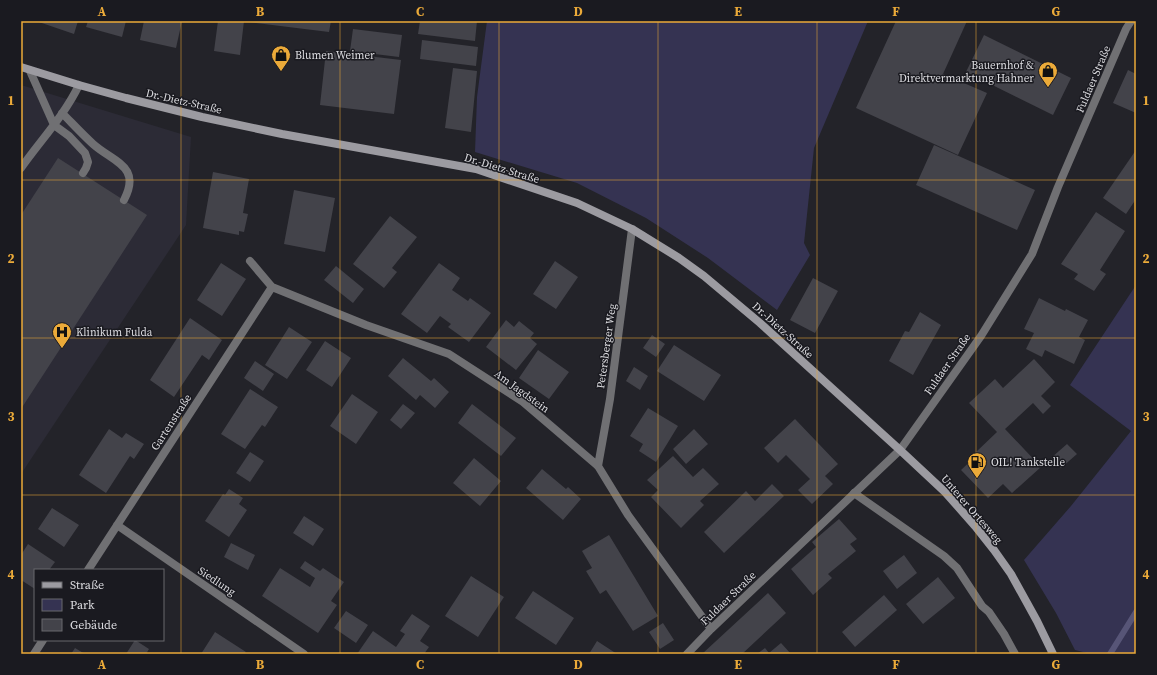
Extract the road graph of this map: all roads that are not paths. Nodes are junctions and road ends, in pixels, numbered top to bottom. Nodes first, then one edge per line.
1 (1131, 21) edge
2 (21, 67) edge
3 (30, 71) junction
4 (79, 85) junction
5 (62, 113) junction
6 (54, 125) junction
7 (21, 168) edge
8 (83, 173) dead end
9 (124, 200) dead end
10 (632, 229) junction
11 (250, 261) dead end
12 (272, 287) junction
13 (900, 450) junction
14 (598, 466) junction
15 (854, 493) junction
16 (117, 525) junction
17 (89, 569) edge
18 (711, 629) junction
19 (42, 641) edge
20 (34, 654) edge
21 (304, 654) edge
22 (687, 654) edge
23 (1015, 654) edge
24 (1053, 654) edge

1 - 13 street, Fuldaer Straße
2 - 3 main road, Dr.-Dietz-Straße
3 - 4 main road, Dr.-Dietz-Straße
3 - 6 street
4 - 5 street
4 - 10 main road, Dr.-Dietz-Straße
5 - 6 street
5 - 9 street
6 - 7 street
6 - 8 street
10 - 13 main road, Dr.-Dietz-Straße
10 - 14 street, Petersberger Weg
11 - 12 street, Am Jagdstein
12 - 14 street, Am Jagdstein
12 - 16 street, Gartenstraße
13 - 15 street, Fuldaer Straße
13 - 24 main road, Unterer Ortesweg
14 - 18 street, Am Jagdstein
15 - 18 street, Fuldaer Straße
15 - 23 street
16 - 17 street, Gartenstraße
16 - 21 street, Siedlung
18 - 22 street, Fuldaer Straße
19 - 20 street

